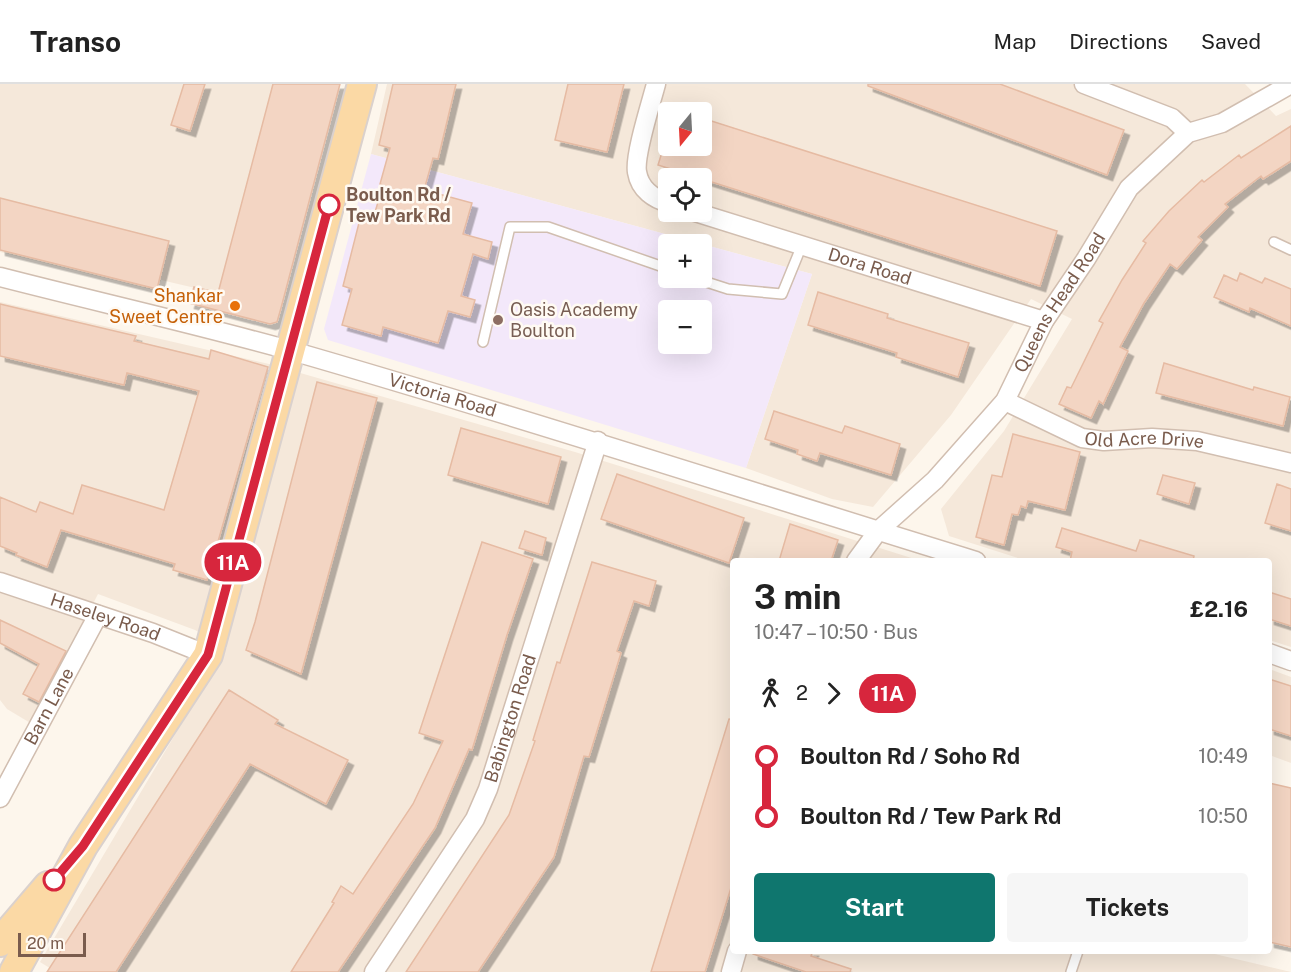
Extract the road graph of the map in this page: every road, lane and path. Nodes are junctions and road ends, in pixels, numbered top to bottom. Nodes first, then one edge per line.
1 (362, 84) edge
2 (656, 84) edge
3 (1084, 84) edge
4 (1291, 84) edge
5 (1188, 133) junction
6 (658, 200) edge
7 (712, 217) edge
8 (1274, 242) dead end
9 (802, 245) junction
10 (1291, 250) edge
11 (658, 265) edge
12 (0, 277) edge
13 (712, 284) edge
14 (1044, 321) junction
15 (483, 342) dead end
16 (289, 350) junction
17 (1005, 401) junction
18 (598, 441) junction
19 (1291, 463) edge
20 (878, 531) junction
21 (858, 558) edge
22 (966, 558) edge
23 (0, 582) edge
24 (98, 615) junction
25 (1272, 654) edge
26 (208, 655) junction
27 (1291, 661) edge
28 (0, 798) edge
29 (83, 846) junction
30 (0, 942) edge
31 (736, 954) edge
32 (1077, 954) edge
33 (14, 972) edge
34 (374, 972) edge
35 (731, 972) edge
36 (1071, 972) edge

1 - 16 main road
2 - 6 street
3 - 5 street
4 - 5 street, Queens Head Road
5 - 14 street, Queens Head Road
7 - 9 street, Dora Road
8 - 10 lane
9 - 13 lane
9 - 14 street, Dora Road
11 - 15 lane
12 - 16 street, Victoria Road
14 - 17 street, Queens Head Road
16 - 18 street, Victoria Road
16 - 26 main road
17 - 19 street, Old Acre Drive
17 - 20 street, Queens Head Road
18 - 20 street, Victoria Road
18 - 34 street, Babington Road
20 - 21 street, Queens Head Road
20 - 22 street, Victoria Road
23 - 24 street, Haseley Road
24 - 26 street, Haseley Road
24 - 28 street, Barn Lane
25 - 27 street
26 - 29 main road
29 - 30 main road
29 - 33 main road
31 - 35 street
32 - 36 lane

